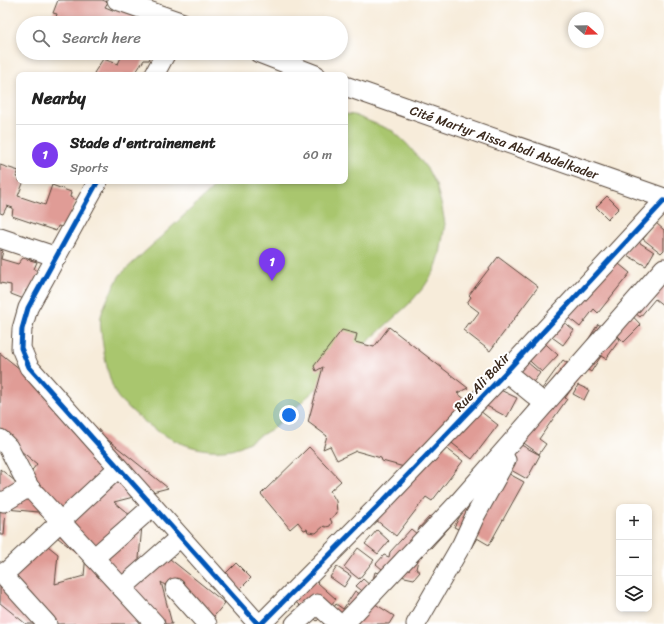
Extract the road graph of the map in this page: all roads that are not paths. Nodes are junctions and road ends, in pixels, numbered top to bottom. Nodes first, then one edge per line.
1 (117, 0) edge
2 (162, 16) edge
3 (162, 60) edge
4 (277, 60) edge
5 (156, 72) edge
6 (308, 72) edge
7 (348, 87) edge
8 (96, 184) edge
9 (664, 200) edge
10 (0, 238) edge
11 (57, 257) junction
12 (664, 268) edge
13 (506, 372) junction
14 (545, 404) junction
15 (520, 432) junction
16 (0, 439) edge
17 (118, 468) junction
18 (29, 487) junction
19 (0, 501) edge
20 (459, 502) junction
21 (153, 506) junction
22 (475, 516) junction
23 (60, 522) junction
24 (180, 537) junction
25 (94, 558) junction
26 (1, 574) edge
27 (122, 588) junction
28 (175, 588) dead end
29 (47, 624) edge
30 (154, 624) edge
31 (207, 624) edge
32 (259, 624) edge
33 (295, 624) edge
34 (339, 624) edge
35 (344, 624) edge
36 (416, 624) edge

1 - 2 street
3 - 5 street
4 - 6 street
7 - 9 street, Cité Martyr Aissa Abdi Abdelkader
8 - 11 street
9 - 13 street, Rue Ali Bakir
10 - 11 street
11 - 17 street
12 - 14 street
13 - 14 street
13 - 32 street, Rue Ali Bakir
14 - 15 street
15 - 20 street
15 - 22 street
16 - 18 street
17 - 21 street
17 - 23 street
18 - 19 street
18 - 23 street
20 - 22 street
20 - 35 street
21 - 24 street
21 - 25 street
22 - 36 street
23 - 25 street
23 - 26 street
24 - 27 street
24 - 32 street
25 - 27 street
26 - 29 street
27 - 30 street
28 - 31 street
33 - 34 street

